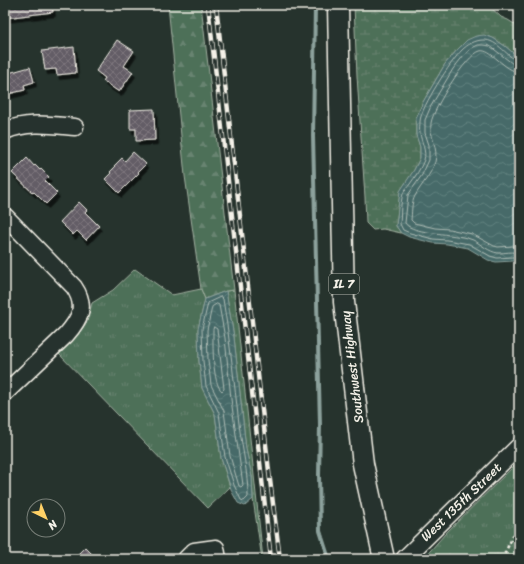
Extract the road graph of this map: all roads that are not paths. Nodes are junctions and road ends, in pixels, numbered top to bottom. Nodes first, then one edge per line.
1 (338, 5) edge
2 (75, 127) dead end
3 (5, 131) edge
4 (5, 216) edge
5 (5, 393) edge
6 (519, 446) edge
7 (186, 559) edge
8 (218, 559) edge
9 (384, 559) edge
10 (404, 559) edge

1 - 9 main road, Southwest Highway / IL 7
2 - 3 street
4 - 5 street
6 - 10 street, West 135th Street
7 - 8 street

